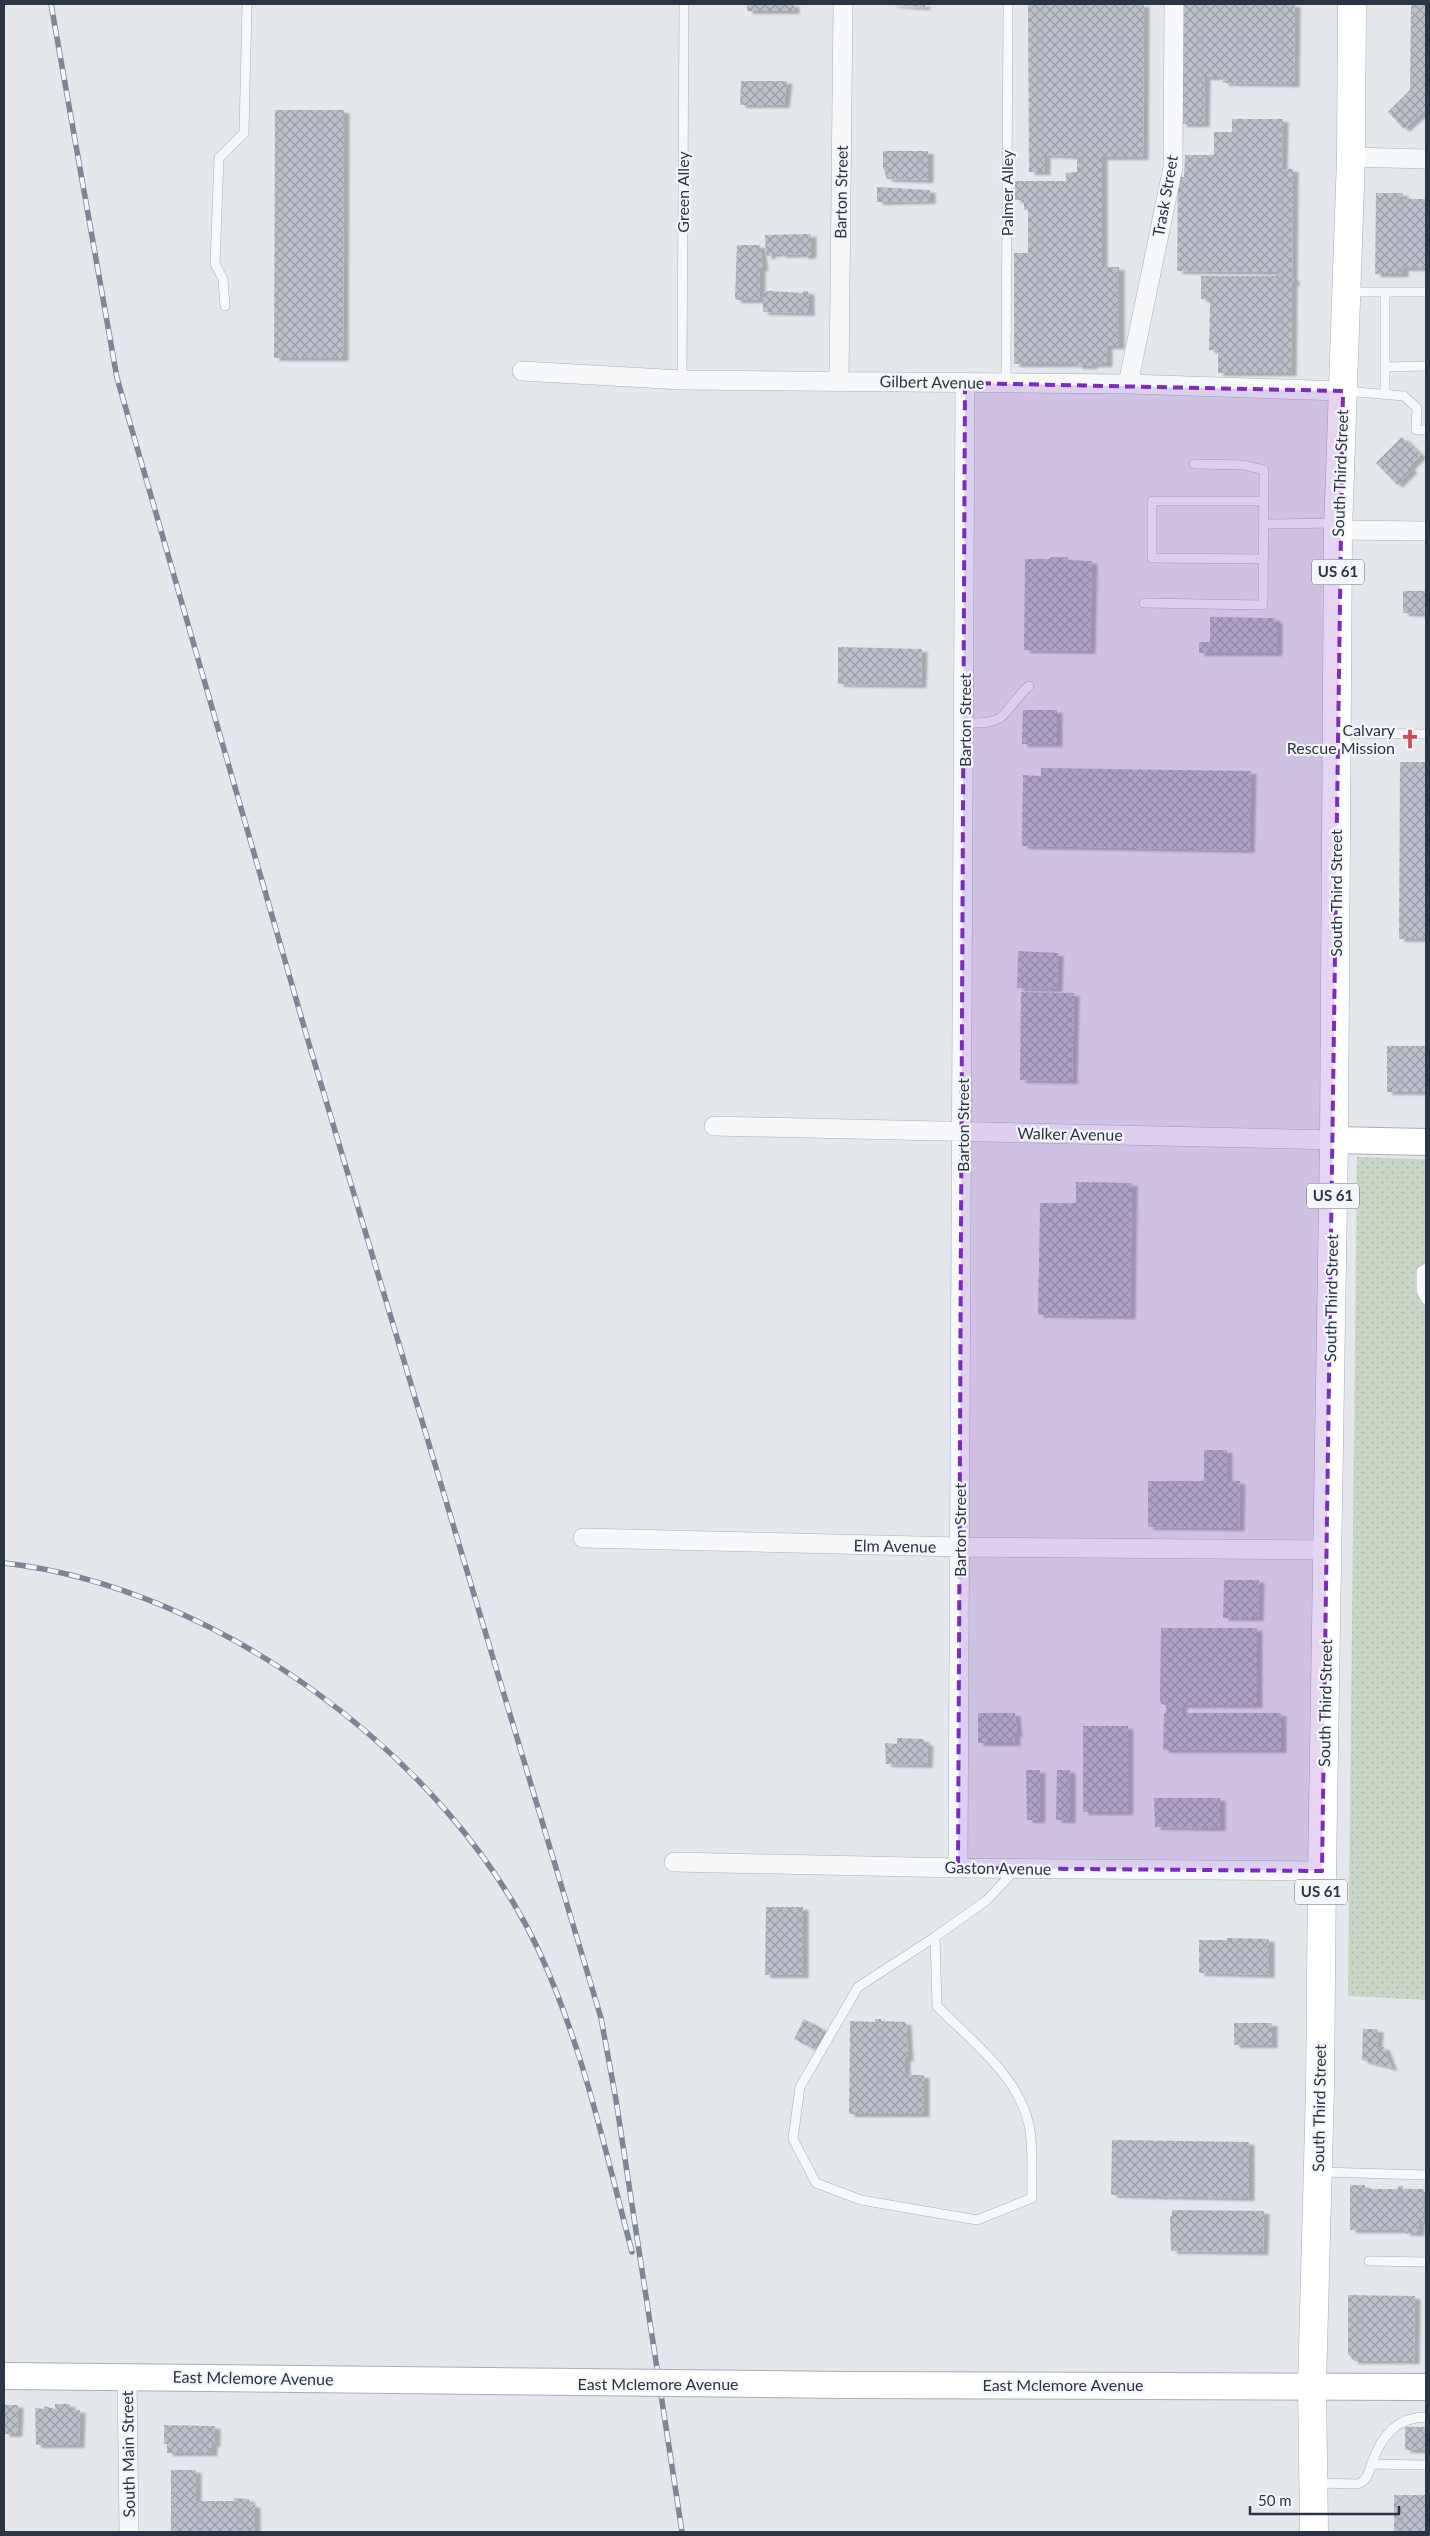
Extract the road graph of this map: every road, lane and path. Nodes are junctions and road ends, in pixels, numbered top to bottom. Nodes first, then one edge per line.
1 (248, 4) edge
2 (684, 4) edge
3 (843, 4) edge
4 (1008, 4) edge
5 (1174, 4) edge
6 (1352, 4) edge
7 (1351, 157) junction
8 (1426, 159) edge
9 (1346, 292) junction
10 (1385, 292) junction
11 (1426, 292) edge
12 (225, 306) dead end
13 (1426, 366) edge
14 (1385, 367) junction
15 (522, 371) dead end
16 (682, 380) junction
17 (839, 381) junction
18 (965, 383) junction
19 (1006, 383) junction
20 (1128, 384) junction
21 (1343, 390) junction
22 (1385, 393) junction
23 (1426, 430) edge
24 (1194, 464) dead end
25 (1264, 501) junction
26 (1264, 524) junction
27 (1338, 526) junction
28 (1426, 531) edge
29 (1264, 559) junction
30 (1144, 603) dead end
31 (1030, 686) dead end
32 (965, 723) junction
33 (1337, 733) junction
34 (1426, 734) edge
35 (714, 1126) dead end
36 (963, 1132) junction
37 (1334, 1140) junction
38 (1426, 1142) edge
39 (1426, 1268) edge
40 (1426, 1300) edge
41 (583, 1538) dead end
42 (960, 1547) junction
43 (1327, 1550) junction
44 (674, 1862) dead end
45 (958, 1868) junction
46 (1017, 1868) junction
47 (1322, 1871) junction
48 (935, 1937) junction
49 (1318, 2172) junction
50 (1426, 2174) edge
51 (1369, 2261) dead end
52 (1426, 2262) edge
53 (4, 2376) edge
54 (127, 2376) junction
55 (1312, 2386) junction
56 (1426, 2387) edge
57 (1426, 2417) edge
58 (1371, 2464) junction
59 (1426, 2465) edge
60 (1313, 2483) junction
61 (129, 2532) edge
62 (1314, 2532) edge

1 - 12 lane
2 - 16 lane, Green Alley
3 - 17 street, Barton Street
4 - 19 lane, Palmer Alley
5 - 20 street, Trask Street
6 - 7 main road, South Third Street / US 61
7 - 8 street
7 - 9 main road, South Third Street / US 61
9 - 10 lane
9 - 21 main road, South Third Street / US 61
10 - 11 lane
10 - 14 lane
13 - 14 lane
14 - 22 lane
15 - 16 street, Gilbert Avenue
16 - 17 street, Gilbert Avenue
17 - 18 street, Gilbert Avenue
18 - 19 street, Gilbert Avenue
18 - 32 street, Barton Street
19 - 20 street, Gilbert Avenue
20 - 21 street, Gilbert Avenue
21 - 22 lane
21 - 27 main road, South Third Street / US 61
22 - 23 lane
24 - 25 lane
25 - 26 lane
25 - 29 lane
26 - 27 lane
26 - 29 lane
27 - 28 street
27 - 33 main road, South Third Street / US 61
29 - 30 lane
31 - 32 lane
32 - 36 street, Barton Street
33 - 34 lane
33 - 37 main road, South Third Street / US 61
35 - 36 street, Walker Avenue
36 - 37 street, Walker Avenue
36 - 42 street, Barton Street
37 - 38 main road, Walker Avenue
37 - 43 main road, South Third Street / US 61
39 - 40 lane
41 - 42 street, Elm Avenue
42 - 43 street, Elm Avenue
42 - 45 street, Barton Street
43 - 47 main road, South Third Street / US 61
44 - 45 street, Gaston Avenue
45 - 46 street, Gaston Avenue
46 - 47 street, Gaston Avenue
46 - 48 lane
47 - 49 main road, South Third Street / US 61
48 - 48 lane
49 - 50 lane
49 - 55 main road, South Third Street / US 61
51 - 52 lane
53 - 54 main road, East Mclemore Avenue
54 - 55 main road, East Mclemore Avenue, bridge
54 - 61 street, South Main Street
55 - 56 main road
55 - 60 main road, South Third Street / US 61
57 - 58 lane
58 - 59 lane
58 - 60 lane
60 - 62 main road, South Third Street / US 61

